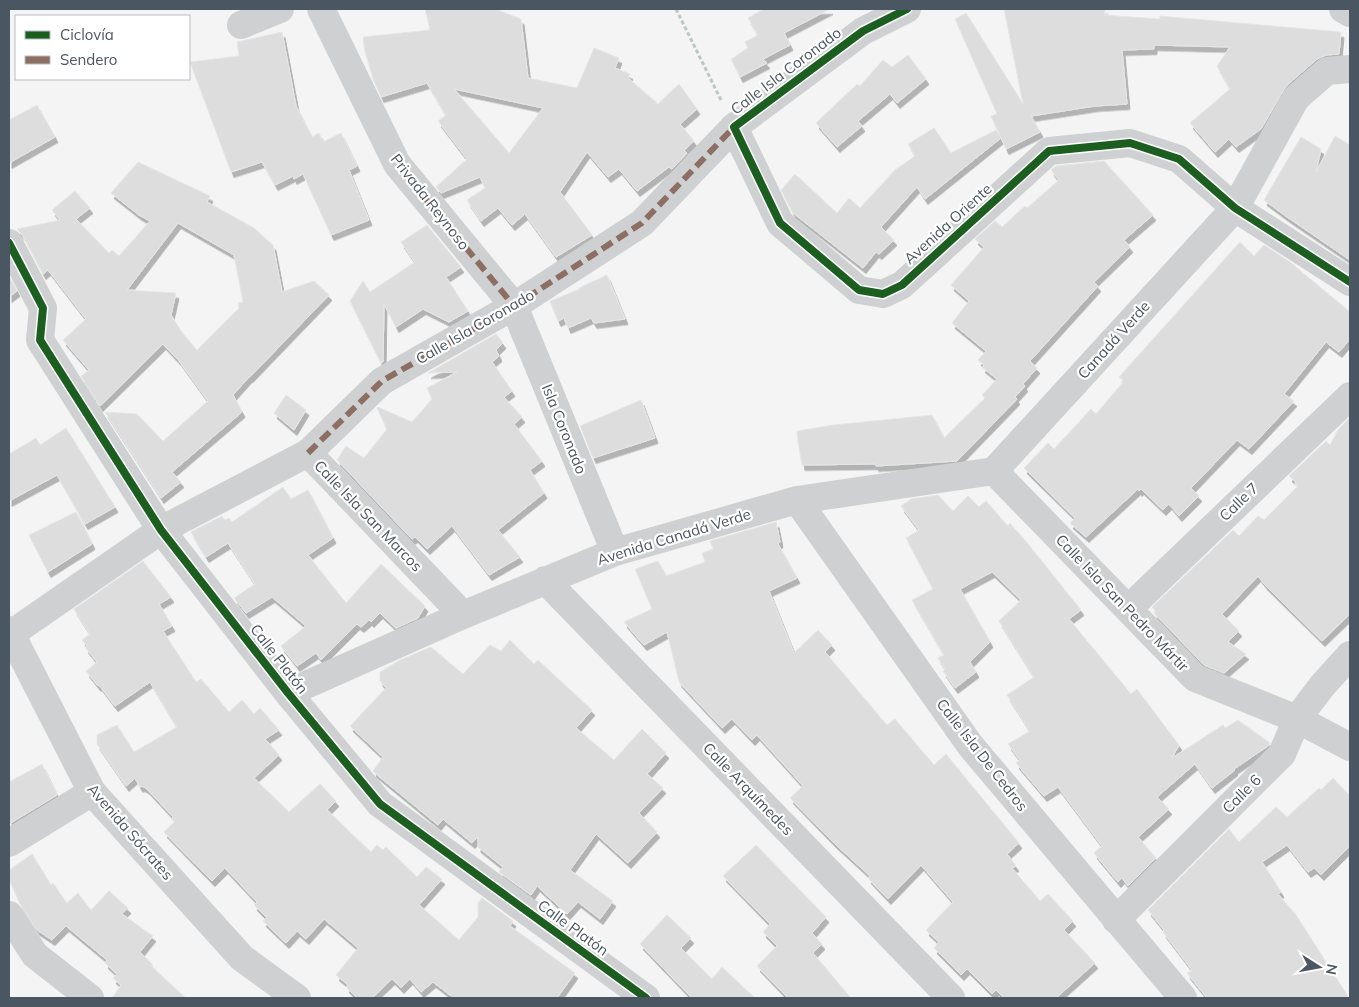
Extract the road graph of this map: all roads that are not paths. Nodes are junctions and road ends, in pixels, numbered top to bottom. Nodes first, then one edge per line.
1 (280, 9) edge
2 (321, 9) edge
3 (907, 9) edge
4 (1343, 9) edge
5 (1350, 13) edge
6 (241, 25) dead end
7 (1350, 69) edge
8 (734, 127) junction
9 (1235, 208) junction
10 (9, 243) edge
11 (1350, 282) edge
12 (514, 306) junction
13 (1350, 396) edge
14 (308, 453) junction
15 (994, 471) junction
16 (797, 500) junction
17 (161, 530) junction
18 (615, 552) junction
19 (545, 580) junction
20 (1128, 609) junction
21 (463, 615) junction
22 (10, 632) edge
23 (1350, 655) edge
24 (288, 693) junction
25 (1297, 719) junction
26 (1350, 747) edge
27 (92, 792) junction
28 (9, 843) edge
29 (9, 915) edge
30 (1116, 920) junction
31 (90, 998) edge
32 (297, 998) edge
33 (646, 998) edge
34 (951, 998) edge
35 (1183, 998) edge

1 - 6 street
2 - 12 street, Privada Reynoso
3 - 8 street, Calle Isla Coronado
4 - 5 street
7 - 9 street, Canadá Verde
8 - 9 street, Avenida Oriente
8 - 12 street, Calle Isla Coronado
9 - 11 street, Avenida Oriente
9 - 15 street, Canadá Verde
10 - 17 street, Calle Platón
12 - 14 street, Calle Isla Coronado
12 - 18 street, Isla Coronado
13 - 20 street, Calle 7
14 - 17 street, Calle Isla San Marcos
14 - 21 street, Calle Isla San Marcos
15 - 16 street, Avenida Canadá Verde
15 - 20 street, Calle Isla San Pedro Mártir
16 - 18 street, Avenida Canadá Verde
16 - 30 street, Calle Isla De Cedros
17 - 22 street, Calle Isla San Marcos
17 - 24 street, Calle Platón
18 - 19 street, Avenida Canadá Verde
19 - 21 street, Avenida Canadá Verde
19 - 34 street, Calle Arquímedes
20 - 25 street, Calle Isla San Pedro Mártir
21 - 24 street, Avenida Canadá Verde
22 - 27 street, Avenida Sócrates
23 - 25 street, Calle 6
24 - 33 street, Calle Platón
25 - 26 street, Calle Isla San Pedro Mártir
25 - 30 street, Calle 6
27 - 28 street
27 - 32 street, Avenida Sócrates
29 - 31 street
30 - 35 street, Calle Isla De Cedros

